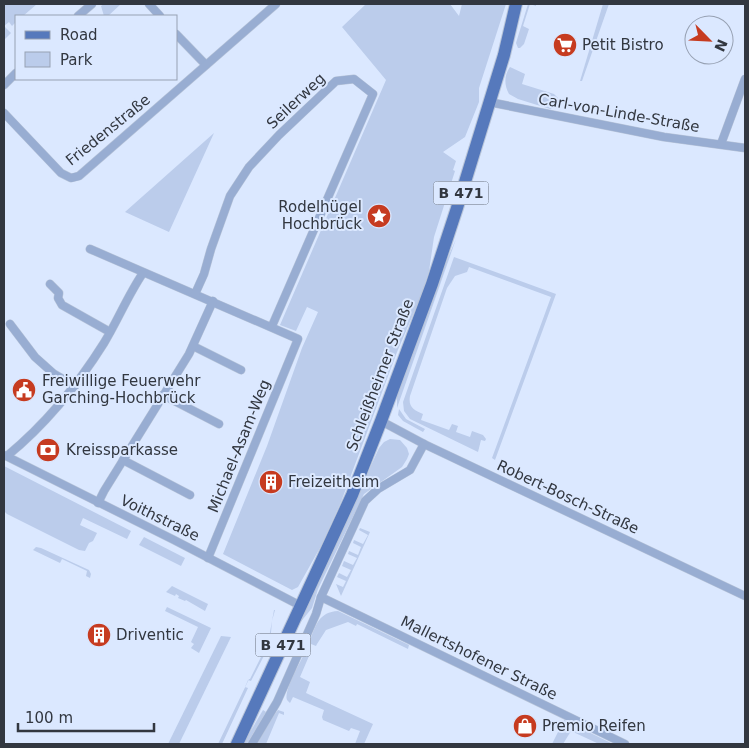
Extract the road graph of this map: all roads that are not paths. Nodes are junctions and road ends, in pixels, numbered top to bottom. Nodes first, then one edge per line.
1 (92, 4) edge
2 (149, 4) edge
3 (276, 4) edge
4 (516, 4) edge
5 (266, 7) edge
6 (79, 15) edge
7 (159, 15) edge
8 (178, 36) edge
9 (206, 66) junction
10 (15, 75) edge
11 (745, 79) edge
12 (4, 85) edge
13 (489, 102) junction
14 (4, 113) edge
15 (721, 144) junction
16 (745, 148) edge
17 (90, 249) dead end
18 (143, 273) junction
19 (50, 284) dead end
20 (195, 294) junction
21 (213, 301) junction
22 (10, 324) dead end
23 (272, 326) junction
24 (110, 332) junction
25 (193, 346) junction
26 (241, 370) dead end
27 (75, 386) junction
28 (163, 395) junction
29 (381, 421) junction
30 (219, 424) dead end
31 (424, 444) junction
32 (5, 455) edge
33 (123, 460) junction
34 (190, 495) dead end
35 (98, 503) junction
36 (208, 558) junction
37 (745, 596) edge
38 (321, 597) junction
39 (301, 606) junction
40 (237, 744) edge
41 (252, 744) edge
42 (625, 744) edge

1 - 6 street
2 - 7 street
3 - 5 street, Friedenstraße
4 - 13 main road, Schleißheimer Straße / B 471
5 - 9 street, Friedenstraße
8 - 9 street
9 - 14 street, Friedenstraße
10 - 12 street
11 - 15 street
13 - 15 street, Carl-von-Linde-Straße
13 - 29 main road, Schleißheimer Straße / B 471
15 - 16 street, Carl-von-Linde-Straße
17 - 18 street
18 - 20 street
18 - 24 street
19 - 24 street
20 - 21 street
20 - 23 street, Seilerweg
21 - 23 street
21 - 25 street
22 - 27 street
23 - 36 street, Michael-Asam-Weg
24 - 27 street
25 - 26 street
25 - 28 street
27 - 32 street
28 - 30 street
28 - 33 street
29 - 31 street, Robert-Bosch-Straße
29 - 39 main road, Schleißheimer Straße / B 471
31 - 37 street, Robert-Bosch-Straße
31 - 38 street
32 - 35 street, Voithstraße
33 - 34 street
33 - 35 street
35 - 36 street, Voithstraße
36 - 39 street, Voithstraße
38 - 41 street
38 - 42 street, Mallertshofener Straße
39 - 40 main road, Schleißheimer Straße / B 471

